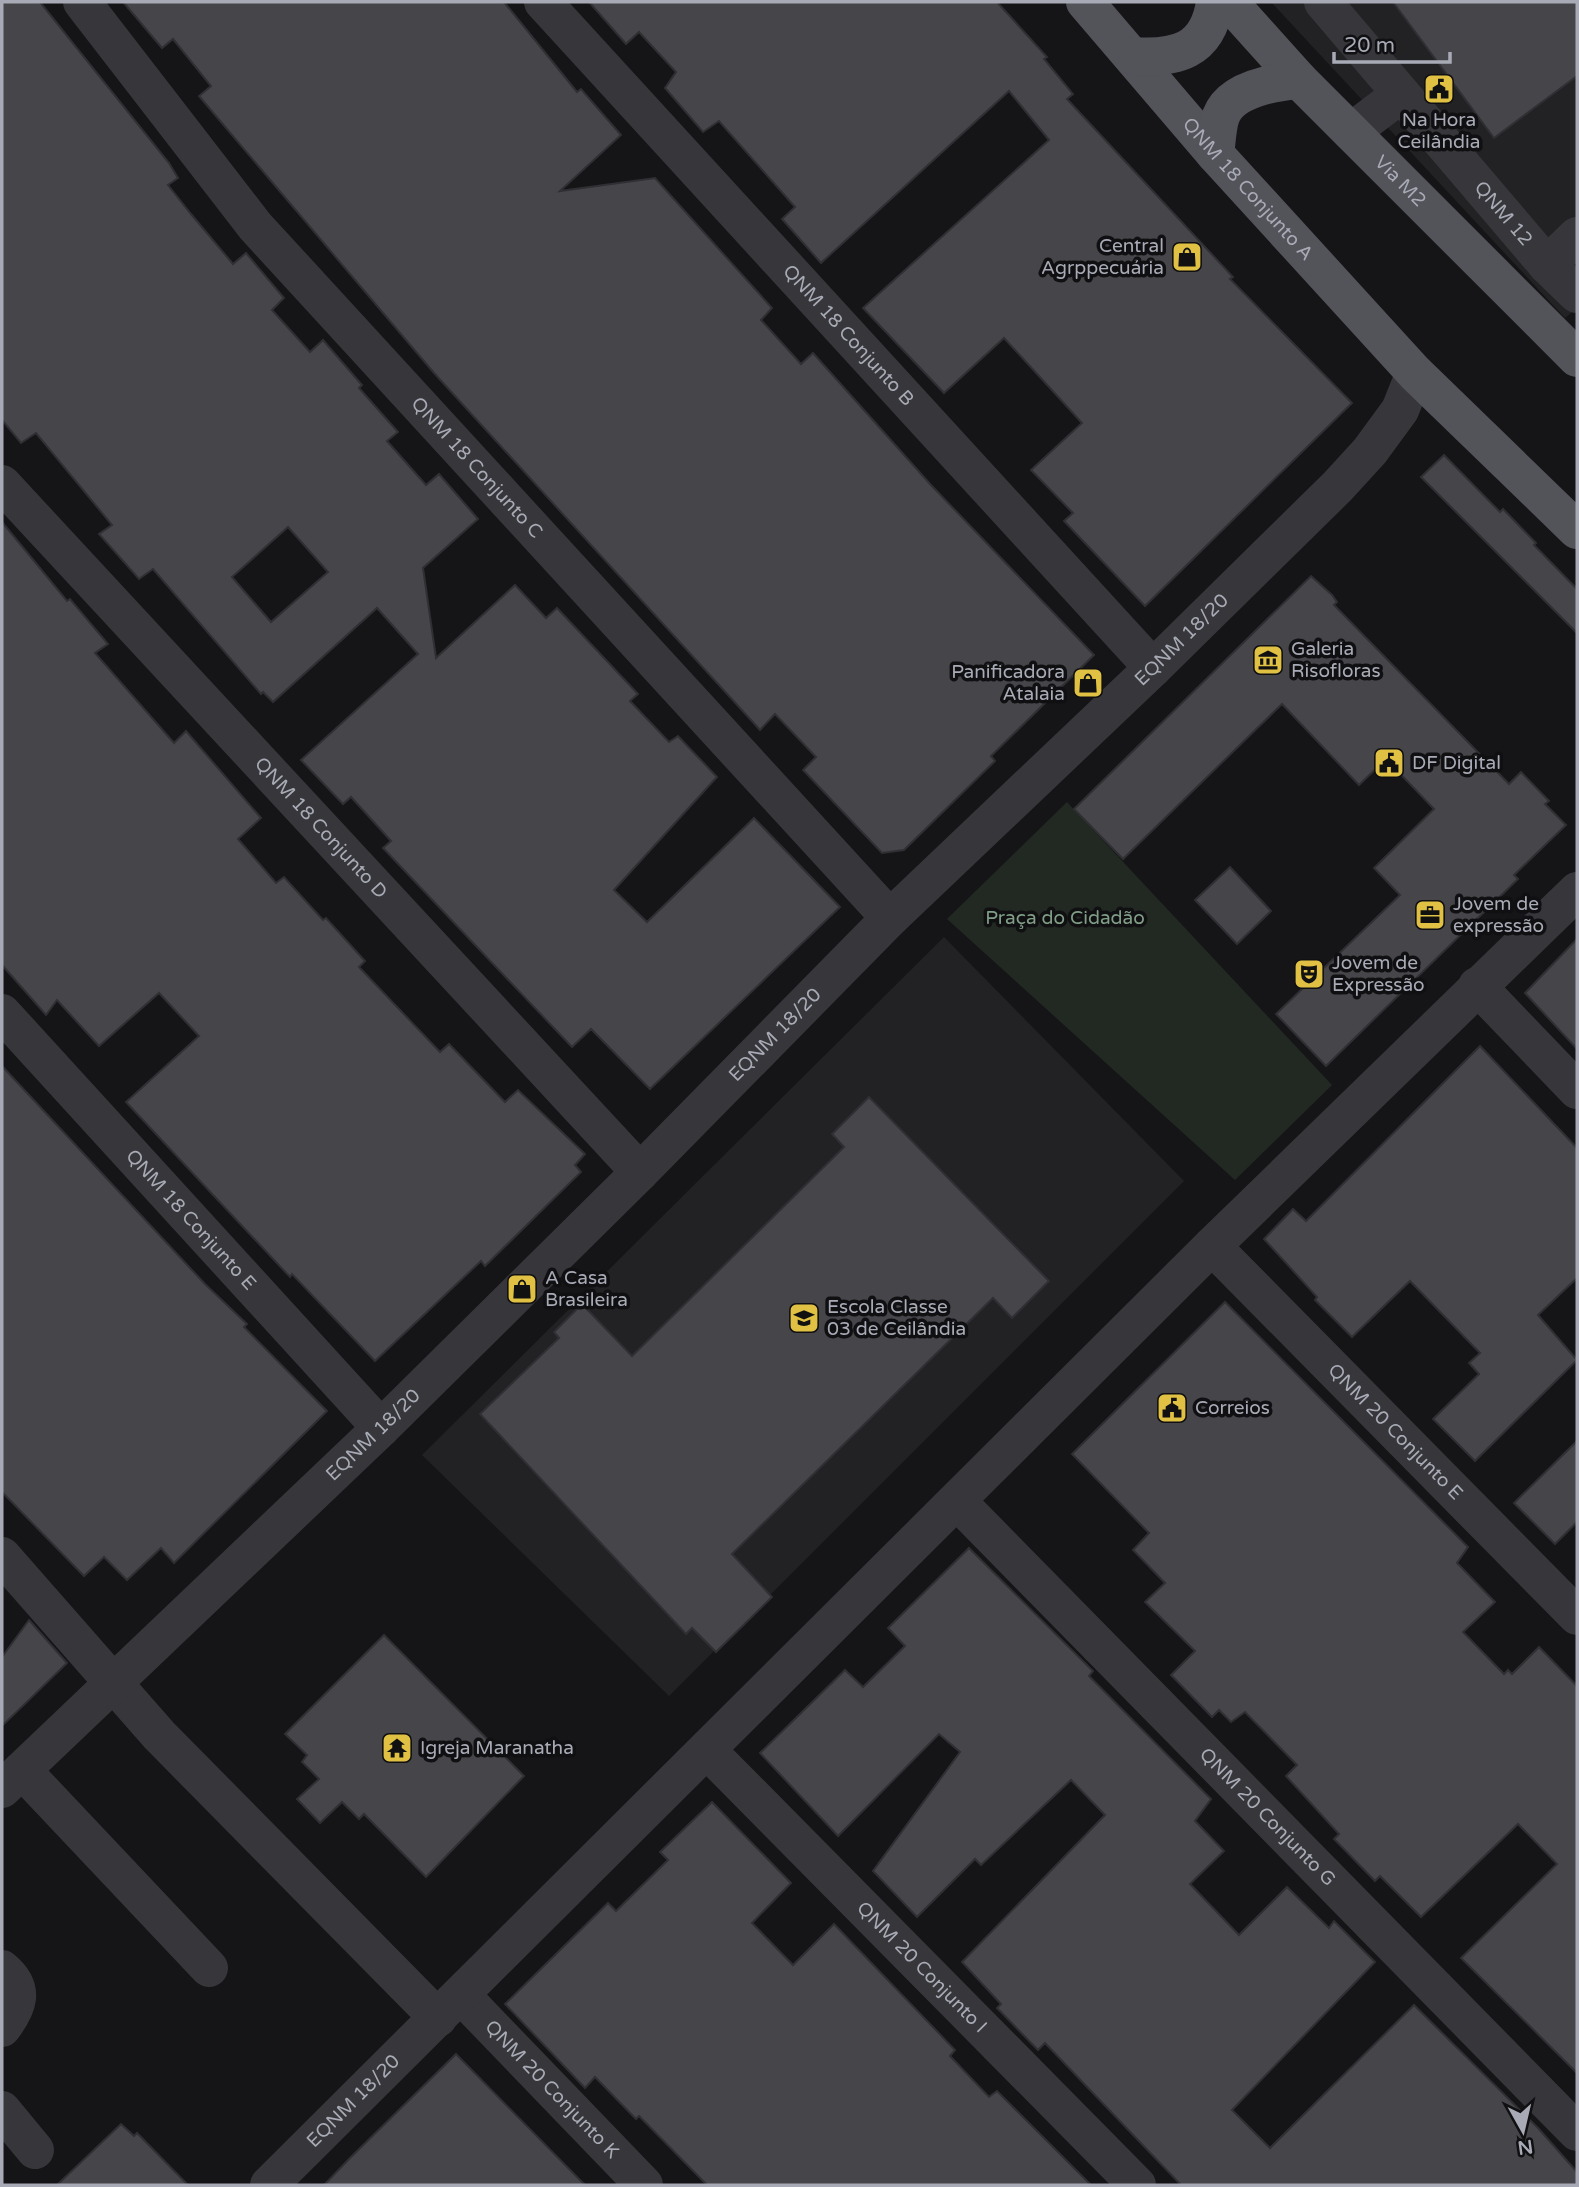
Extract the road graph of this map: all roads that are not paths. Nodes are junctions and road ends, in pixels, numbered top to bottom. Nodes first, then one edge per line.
1 (82, 2) edge
2 (543, 2) edge
3 (1085, 2) edge
4 (1323, 2) edge
5 (1234, 5) edge
6 (1132, 56) junction
7 (1299, 79) junction
8 (1401, 94) junction
9 (1351, 132) junction
10 (1215, 154) junction
11 (1577, 236) edge
12 (1547, 265) junction
13 (1577, 294) edge
14 (1577, 358) edge
15 (1415, 373) junction
16 (2, 484) edge
17 (1577, 530) edge
18 (1153, 668) junction
19 (1577, 891) edge
20 (890, 918) junction
21 (1477, 986) junction
22 (2, 1013) edge
23 (1577, 1090) edge
24 (640, 1172) junction
25 (1212, 1246) junction
26 (381, 1428) junction
27 (957, 1501) junction
28 (2, 1556) edge
29 (1577, 1616) edge
30 (112, 1682) junction
31 (708, 1751) junction
32 (12, 1780) edge
33 (209, 1968) dead end
34 (2, 1969) edge
35 (449, 2007) junction
36 (2, 2028) edge
37 (2, 2110) edge
38 (1577, 2132) edge
39 (35, 2150) dead end
40 (269, 2185) edge
41 (644, 2185) edge
42 (1137, 2185) edge

1 - 20 street, QNM 18 Conjunto C
2 - 18 street, QNM 18 Conjunto B
3 - 6 main road, QNM 18 Conjunto A
4 - 8 street, QNM 12
5 - 6 main road
5 - 7 main road, Via M2
6 - 10 main road, QNM 18 Conjunto A
7 - 9 main road, Via M2
7 - 10 main road
8 - 9 street
8 - 12 street, QNM 12
9 - 14 main road, Via M2
10 - 15 main road, QNM 18 Conjunto A
11 - 12 street, QNM 12
12 - 13 street, QNM 12
15 - 17 main road
15 - 18 street, EQNM 18/20
16 - 24 street, QNM 18 Conjunto D
18 - 20 street, EQNM 18/20
19 - 21 street, EQNM 18/20
20 - 24 street, EQNM 18/20
21 - 23 street
21 - 25 street, EQNM 18/20
22 - 26 street, QNM 18 Conjunto E
24 - 26 street, EQNM 18/20
25 - 27 street, EQNM 18/20
25 - 29 street, QNM 20 Conjunto E
26 - 30 street, EQNM 18/20
27 - 31 street, EQNM 18/20
27 - 38 street, QNM 20 Conjunto G
28 - 30 street
30 - 32 street, EQNM 18/20
30 - 35 street
31 - 35 street, EQNM 18/20
31 - 42 street, QNM 20 Conjunto I
32 - 33 street
34 - 36 street
35 - 40 street, EQNM 18/20
35 - 41 street, QNM 20 Conjunto K
37 - 39 street

